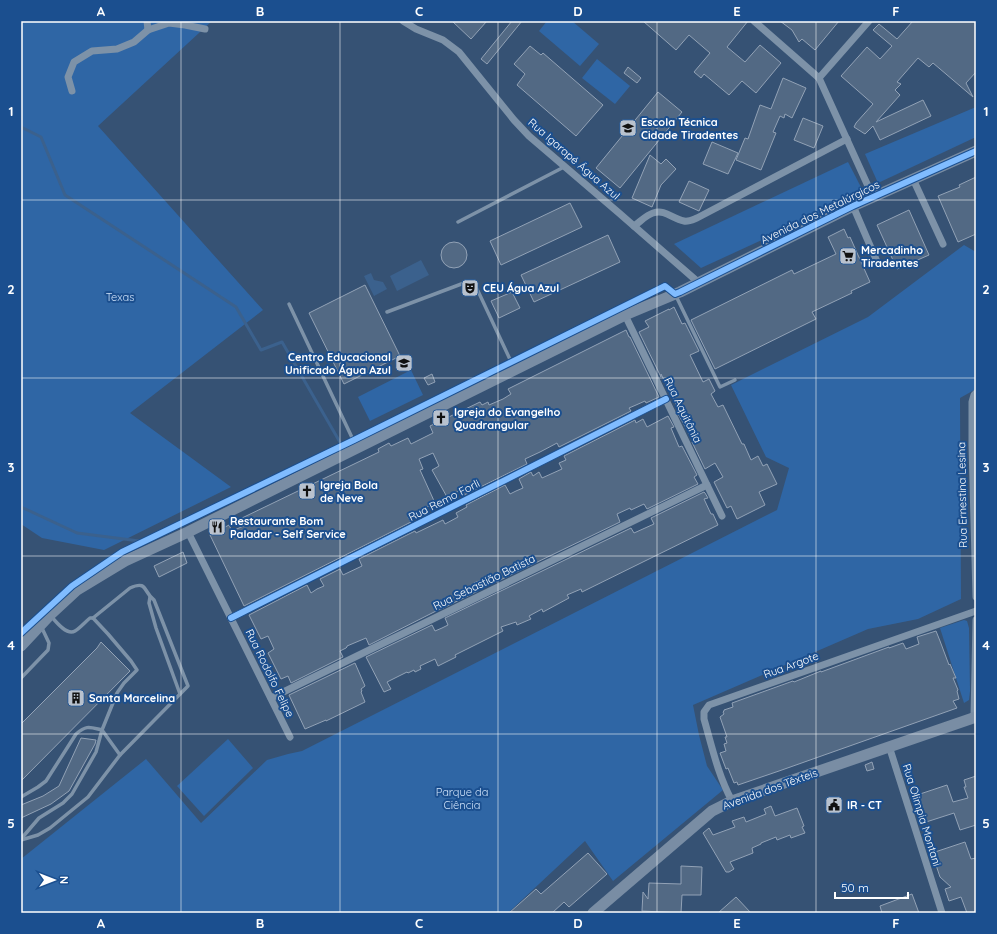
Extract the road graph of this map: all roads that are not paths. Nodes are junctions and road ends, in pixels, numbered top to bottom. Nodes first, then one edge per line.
1 (147, 21) edge
2 (403, 21) edge
3 (754, 21) edge
4 (869, 21) edge
5 (205, 29) dead end
6 (148, 30) junction
7 (819, 78) junction
8 (72, 92) dead end
9 (847, 139) junction
10 (976, 150) edge
11 (565, 166) junction
12 (913, 179) junction
13 (873, 197) junction
14 (853, 206) junction
15 (458, 222) dead end
16 (634, 226) junction
17 (942, 244) dead end
18 (878, 264) dead end
19 (698, 282) junction
20 (675, 294) junction
21 (289, 304) dead end
22 (387, 312) dead end
23 (625, 315) junction
24 (515, 370) junction
25 (735, 380) dead end
26 (976, 392) edge
27 (666, 399) junction
28 (974, 444) edge
29 (357, 448) junction
30 (707, 485) junction
31 (974, 491) edge
32 (722, 516) dead end
33 (188, 532) junction
34 (976, 590) edge
35 (150, 597) junction
36 (976, 597) edge
37 (154, 600) junction
38 (149, 603) junction
39 (976, 610) edge
40 (50, 615) junction
41 (93, 618) junction
42 (231, 618) junction
43 (976, 620) edge
44 (41, 625) junction
45 (21, 646) edge
46 (21, 678) edge
47 (180, 694) junction
48 (271, 698) junction
49 (975, 717) edge
50 (102, 730) junction
51 (290, 737) dead end
52 (889, 746) junction
53 (120, 755) junction
54 (21, 797) edge
55 (732, 801) junction
56 (21, 839) edge
57 (593, 913) edge
58 (942, 913) edge

1 - 6 street
2 - 11 street, Rua Igarapé Água Azul
3 - 7 street
4 - 7 street
5 - 6 street
6 - 8 street
7 - 9 street
9 - 13 street
9 - 16 street
10 - 12 main road, Avenida dos Metalúrgicos
11 - 15 lane
11 - 16 street, Rua Igarapé Água Azul
12 - 13 main road, Avenida dos Metalúrgicos
12 - 17 street
13 - 14 main road, Avenida dos Metalúrgicos
14 - 18 street
14 - 19 main road, Avenida dos Metalúrgicos
16 - 19 street, Rua Igarapé Água Azul
19 - 20 main road, Avenida dos Metalúrgicos
20 - 23 main road, Avenida dos Metalúrgicos
20 - 25 lane
21 - 29 lane
22 - 24 lane
23 - 24 main road, Avenida dos Metalúrgicos
23 - 27 street, Rua Aquitânia
24 - 29 main road, Avenida dos Metalúrgicos
26 - 28 street, Rua Ernestina Lesina
27 - 30 street, Rua Aquitânia
27 - 42 street, Rua Remo Forli
28 - 31 street, Rua Ernestina Lesina
29 - 33 main road, Avenida dos Metalúrgicos
30 - 32 street, Rua Aquitânia
30 - 48 street, Rua Sebastião Batista
31 - 34 street, Rua Ernestina Lesina
33 - 40 main road, Avenida dos Metalúrgicos
33 - 42 street, Rua Rodolfo Felipe
34 - 36 street, Rua Ernestina Lesina
35 - 37 lane
35 - 38 lane
35 - 41 lane
37 - 38 lane
37 - 47 lane
38 - 47 lane
39 - 55 street, Rua Argote
40 - 41 lane
40 - 44 main road, Avenida dos Metalúrgicos
41 - 50 lane
42 - 48 street, Rua Rodolfo Felipe
43 - 49 street
44 - 45 main road, Avenida dos Metalúrgicos
44 - 46 lane
47 - 53 lane
48 - 51 street, Rua Rodolfo Felipe
49 - 52 main road, Avenida dos Têxteis
50 - 53 lane
50 - 54 lane
50 - 56 lane
52 - 55 main road, Avenida dos Têxteis
52 - 58 street, Rua Olimpia Montani
53 - 56 lane
55 - 57 main road, Avenida dos Têxteis

